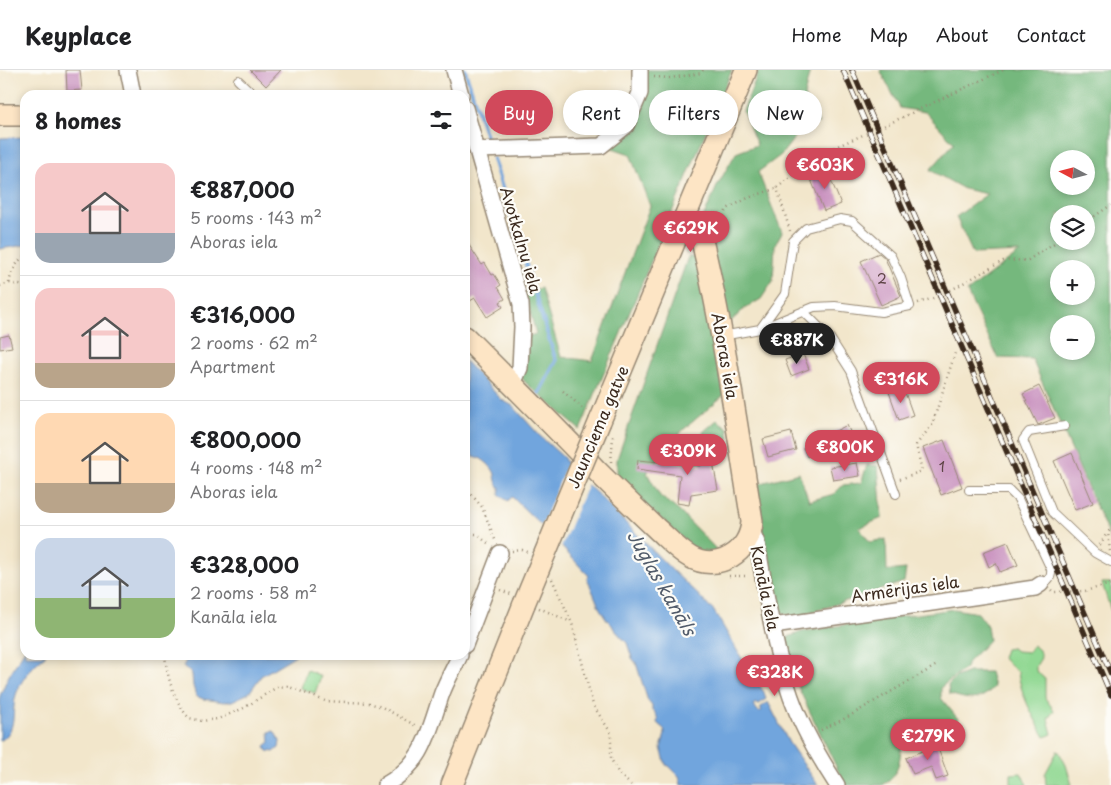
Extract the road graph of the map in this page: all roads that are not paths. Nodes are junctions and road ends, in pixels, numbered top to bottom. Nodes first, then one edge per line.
1 (128, 70) edge
2 (454, 70) edge
3 (746, 70) edge
4 (640, 73) edge
5 (238, 80) dead end
6 (132, 90) edge
7 (249, 90) edge
8 (460, 90) edge
9 (0, 115) edge
10 (20, 115) edge
11 (470, 126) edge
12 (477, 150) junction
13 (685, 220) junction
14 (803, 311) junction
15 (760, 329) junction
16 (722, 336) junction
17 (470, 342) edge
18 (513, 384) junction
19 (1065, 426) dead end
20 (969, 490) dead end
21 (896, 494) dead end
22 (752, 531) junction
23 (500, 553) road end
24 (1111, 562) edge
25 (1042, 584) joint
26 (773, 626) junction
27 (470, 632) edge
28 (458, 660) edge
29 (386, 785) edge
30 (452, 785) edge
31 (837, 785) edge

1 - 6 street
2 - 8 street
3 - 13 main road, Jaunciema gatve
4 - 12 street
5 - 7 lane
9 - 10 main road
11 - 12 street, Avotkalnu iela
12 - 18 street, Avotkalnu iela
13 - 16 main road, Aboras iela
13 - 30 main road, Jaunciema gatve, bridge
14 - 15 lane
14 - 15 lane
14 - 21 lane
15 - 16 lane
16 - 22 main road, Aboras iela
17 - 18 main road, Kanāla iela
18 - 22 main road, Kanāla iela
19 - 24 lane
20 - 25 lane
22 - 26 street, Kanāla iela
23 - 27 street
25 - 26 street, Armērijas iela
26 - 31 street, Kanāla iela
28 - 29 street

